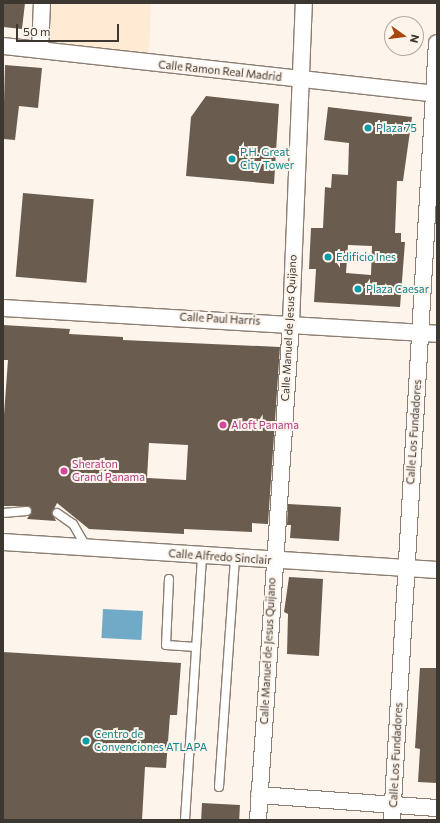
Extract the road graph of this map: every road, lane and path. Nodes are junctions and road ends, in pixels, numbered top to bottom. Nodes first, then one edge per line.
1 (42, 3) edge
2 (304, 3) edge
3 (437, 43) edge
4 (3, 46) edge
5 (40, 50) junction
6 (299, 79) junction
7 (435, 94) edge
8 (3, 308) edge
9 (291, 323) junction
10 (420, 333) junction
11 (437, 334) edge
12 (27, 511) dead end
13 (57, 512) dead end
14 (3, 513) edge
15 (3, 542) edge
16 (87, 548) junction
17 (202, 556) junction
18 (235, 558) junction
19 (273, 561) junction
20 (405, 568) junction
21 (437, 570) edge
22 (169, 579) dead end
23 (196, 647) junction
24 (219, 787) dead end
25 (259, 795) junction
26 (437, 808) edge
27 (393, 812) edge
28 (185, 820) edge
29 (258, 820) edge

1 - 5 street
2 - 6 street, Calle Manuel de Jesus Quijano
3 - 7 street, Calle Los Fundadores
4 - 5 street, Calle Ramon Real Madrid
5 - 6 street, Calle Ramon Real Madrid
6 - 7 street, Calle Ramon Real Madrid
6 - 9 street, Calle Manuel de Jesus Quijano
7 - 10 street, Calle Los Fundadores
8 - 9 street, Calle Paul Harris
9 - 10 street, Calle Paul Harris
9 - 19 street, Calle Manuel de Jesus Quijano
10 - 11 street, Calle Paul Harris
10 - 20 street, Calle Los Fundadores
12 - 14 lane
13 - 16 lane
15 - 16 street, Calle Alfredo Sinclair
16 - 17 street, Calle Alfredo Sinclair
17 - 18 street, Calle Alfredo Sinclair
17 - 23 lane
18 - 19 street, Calle Alfredo Sinclair
18 - 24 lane
19 - 20 street, Calle Alfredo Sinclair
19 - 25 street, Calle Manuel de Jesus Quijano
20 - 21 street, Calle Alfredo Sinclair
20 - 27 street, Calle Los Fundadores
22 - 23 lane
23 - 28 lane
25 - 27 street
25 - 29 street, Calle Manuel de Jesus Quijano
26 - 27 street

